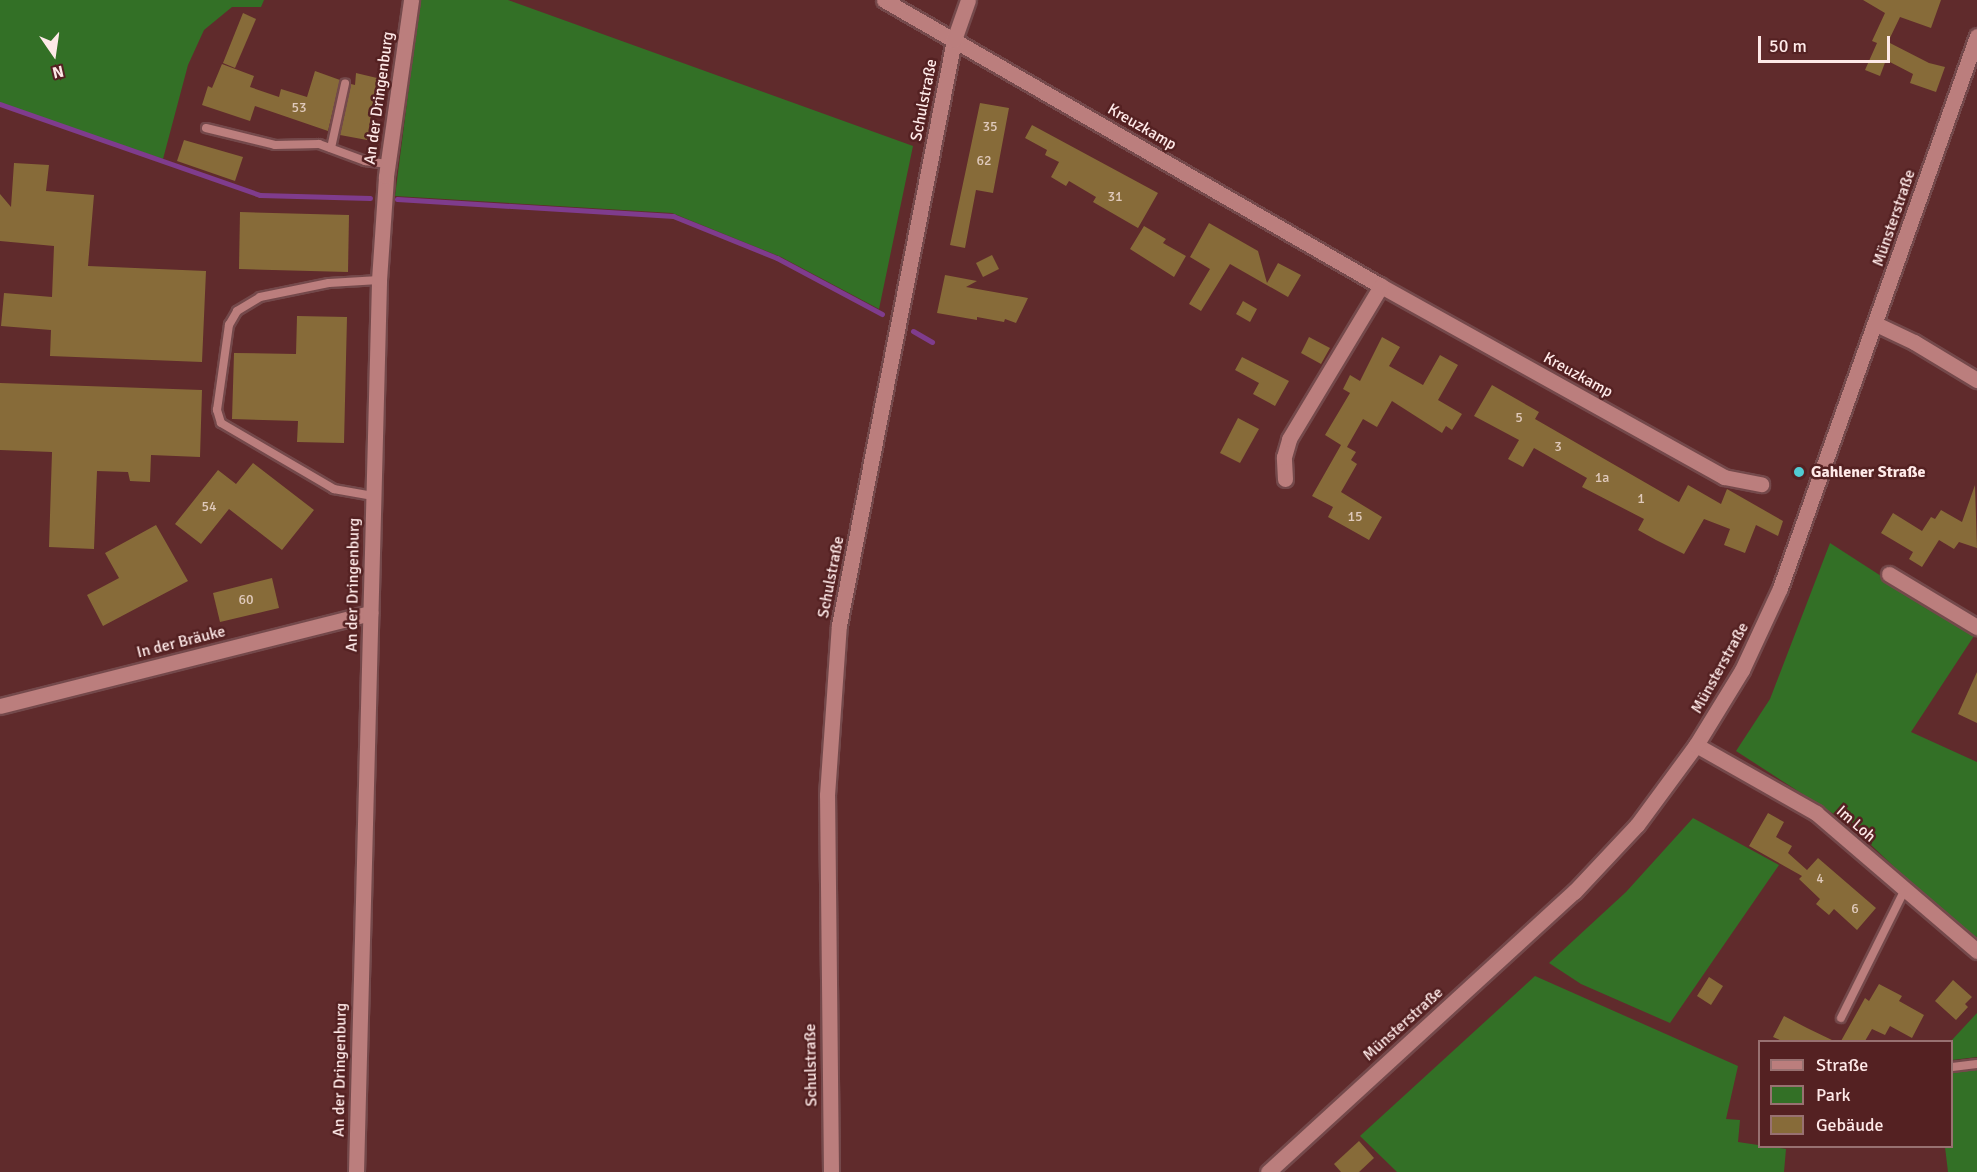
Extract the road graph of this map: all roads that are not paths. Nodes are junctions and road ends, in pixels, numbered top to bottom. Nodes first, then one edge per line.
1 (411, 0) edge
2 (884, 0) edge
3 (968, 0) edge
4 (1977, 36) edge
5 (954, 40) junction
6 (345, 84) dead end
7 (206, 128) dead end
8 (331, 148) junction
9 (387, 164) junction
10 (379, 280) junction
11 (1381, 286) junction
12 (1876, 324) junction
13 (1977, 380) edge
14 (1285, 479) dead end
15 (1761, 484) dead end
16 (373, 496) junction
17 (1889, 574) dead end
18 (370, 613) junction
19 (1977, 627) edge
20 (0, 706) edge
21 (1696, 745) junction
22 (1905, 890) junction
23 (1977, 951) edge
24 (1841, 1018) dead end
25 (1977, 1064) edge
26 (1953, 1067) edge
27 (356, 1172) edge
28 (831, 1172) edge
29 (1268, 1172) edge

1 - 9 street, An der Dringenburg
2 - 5 street, Kreuzkamp
3 - 5 street, Schulstraße
4 - 12 street, Münsterstraße
5 - 11 street, Kreuzkamp
5 - 28 street, Schulstraße
6 - 8 lane
7 - 8 lane
8 - 9 lane
9 - 10 street, An der Dringenburg
10 - 16 street, An der Dringenburg
10 - 16 lane
11 - 14 street
11 - 15 street, Kreuzkamp
12 - 13 street
12 - 21 street, Münsterstraße
16 - 18 street, An der Dringenburg
17 - 19 street
18 - 20 street, In der Bräuke
18 - 27 street, An der Dringenburg
21 - 22 street, Im Loh
21 - 29 street, Münsterstraße
22 - 23 street, Im Loh
22 - 24 lane
25 - 26 lane

